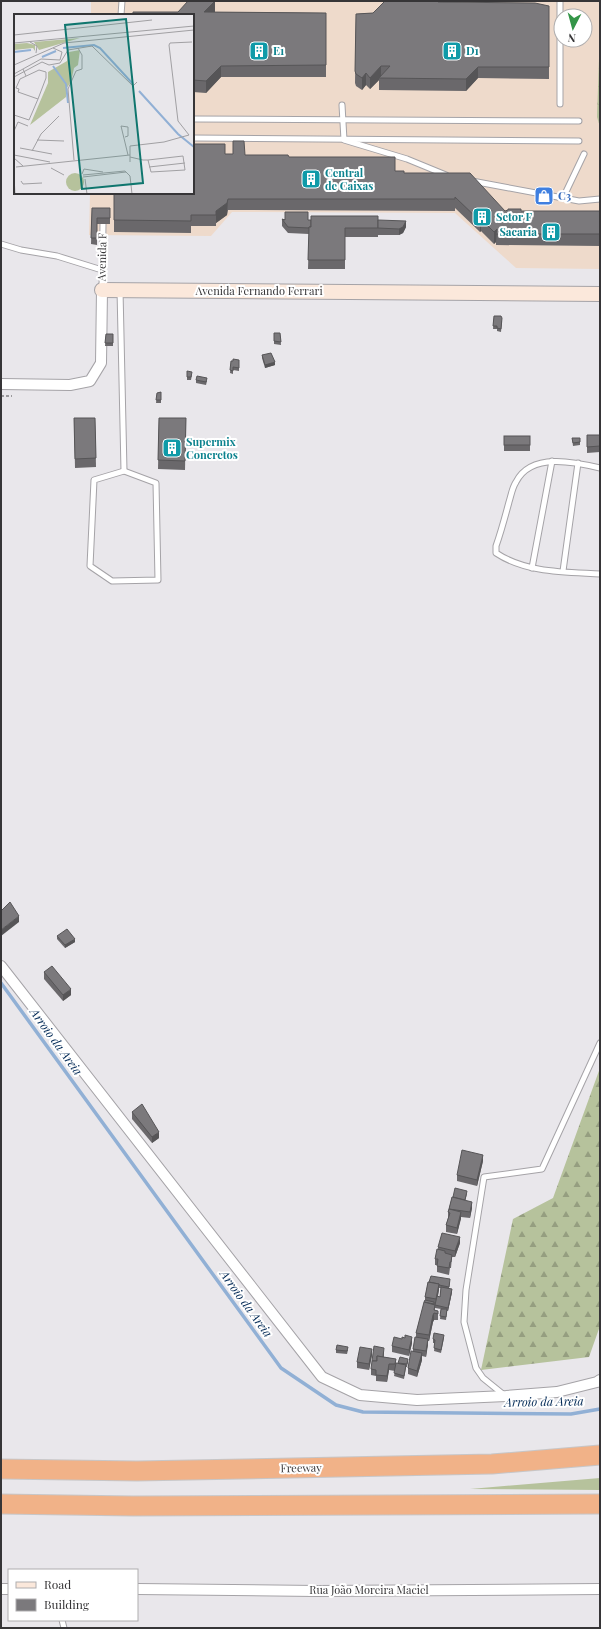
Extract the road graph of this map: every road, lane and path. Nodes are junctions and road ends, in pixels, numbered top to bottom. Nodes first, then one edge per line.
1 (122, 1) edge
2 (560, 1) edge
3 (122, 14) edge
4 (560, 104) dead end
5 (342, 105) dead end
6 (194, 119) edge
7 (343, 120) junction
8 (579, 121) dead end
9 (194, 138) edge
10 (344, 140) junction
11 (579, 141) dead end
12 (584, 154) dead end
13 (454, 177) edge
14 (468, 180) edge
15 (563, 198) junction
16 (600, 199) edge
17 (103, 224) edge
18 (1, 244) edge
19 (102, 270) junction
20 (102, 290) junction
21 (120, 290) junction
22 (600, 294) edge
23 (1, 384) edge
24 (552, 461) junction
25 (578, 463) junction
26 (600, 468) edge
27 (124, 471) junction
28 (532, 568) junction
29 (563, 571) junction
30 (600, 574) edge
31 (1, 966) edge
32 (600, 1043) edge
33 (600, 1380) edge
34 (506, 1396) junction
35 (600, 1455) edge
36 (1, 1469) edge
37 (1, 1504) edge
38 (600, 1504) edge
39 (138, 1589) edge
40 (600, 1589) edge

1 - 3 lane
2 - 4 lane
5 - 7 lane
6 - 7 lane
7 - 8 lane
7 - 10 lane
9 - 10 lane
10 - 11 lane
10 - 13 lane
12 - 15 lane
14 - 15 lane
15 - 16 lane
17 - 19 lane, Avenida F
18 - 19 lane
19 - 20 lane, Avenida F
20 - 21 street, Avenida Fernando Ferrari
20 - 23 street
21 - 22 street, Avenida Fernando Ferrari
21 - 27 lane
24 - 25 lane
24 - 28 lane
24 - 28 lane
25 - 26 lane
25 - 29 lane
27 - 27 lane
28 - 29 lane
29 - 30 lane
31 - 34 street
32 - 34 lane
33 - 34 street
35 - 36 highway, Freeway
37 - 38 highway
39 - 40 street, Rua João Moreira Maciel

